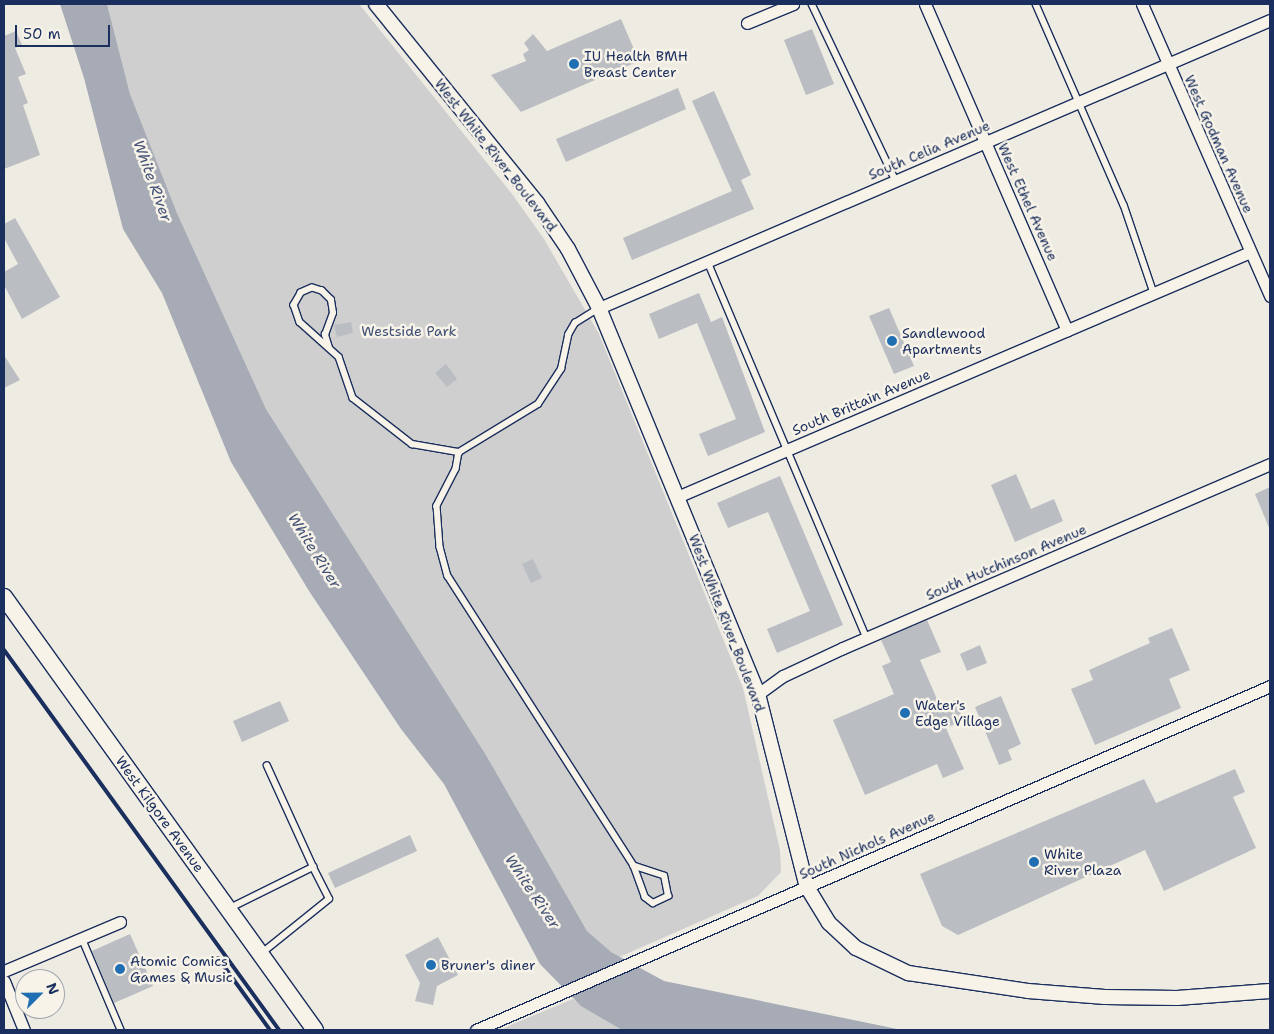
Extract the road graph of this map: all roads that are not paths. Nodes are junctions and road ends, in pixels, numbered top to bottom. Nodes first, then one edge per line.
1 (376, 4) edge
2 (792, 4) edge
3 (812, 4) edge
4 (925, 4) edge
5 (1036, 4) edge
6 (1142, 4) edge
7 (1270, 20) edge
8 (747, 23) dead end
9 (1168, 64) junction
10 (1078, 102) junction
11 (985, 142) junction
12 (896, 181) junction
13 (1250, 252) junction
14 (708, 262) junction
15 (1154, 293) junction
16 (1270, 296) edge
17 (599, 308) junction
18 (1067, 330) junction
19 (329, 348) junction
20 (786, 450) junction
21 (459, 452) junction
22 (1270, 464) edge
23 (677, 497) junction
24 (4, 597) edge
25 (867, 638) junction
26 (1270, 686) edge
27 (758, 694) junction
28 (267, 766) dead end
29 (634, 866) junction
30 (313, 867) junction
31 (807, 887) junction
32 (228, 909) junction
33 (120, 922) dead end
34 (82, 938) junction
35 (261, 954) junction
36 (4, 971) edge
37 (4, 981) edge
38 (1270, 991) edge
39 (24, 1030) edge
40 (121, 1030) edge
41 (315, 1030) edge
42 (476, 1030) edge

1 - 17 street, West White River Boulevard
2 - 8 street
3 - 12 lane
4 - 11 street, West Ethel Avenue
5 - 10 lane
6 - 9 street, West Godman Avenue
7 - 9 street, South Celia Avenue
9 - 10 street, South Celia Avenue
9 - 13 street, West Godman Avenue
10 - 11 street, South Celia Avenue
10 - 15 lane
11 - 12 street, South Celia Avenue
11 - 18 street, West Ethel Avenue
12 - 14 street, South Celia Avenue
13 - 15 street, South Brittain Avenue
13 - 16 street, West Godman Avenue
14 - 17 street, South Celia Avenue
14 - 20 lane
15 - 18 street, South Brittain Avenue
17 - 21 lane
17 - 23 street, West White River Boulevard
18 - 20 street, South Brittain Avenue
19 - 19 lane
19 - 21 lane
20 - 23 street, South Brittain Avenue
20 - 25 lane
21 - 29 lane
22 - 25 street, South Hutchinson Avenue
23 - 27 street, West White River Boulevard
24 - 32 main road, West Kilgore Avenue
25 - 27 street, South Hutchinson Avenue
26 - 31 street, South Nichols Avenue
27 - 31 street, West White River Boulevard
28 - 30 lane
29 - 29 lane
30 - 32 lane
30 - 35 lane
31 - 38 street, West White River Boulevard
31 - 42 street, South Nichols Avenue
32 - 35 main road, West Kilgore Avenue
33 - 34 street
34 - 36 street
34 - 40 lane
35 - 41 main road, West Kilgore Avenue
37 - 39 street

